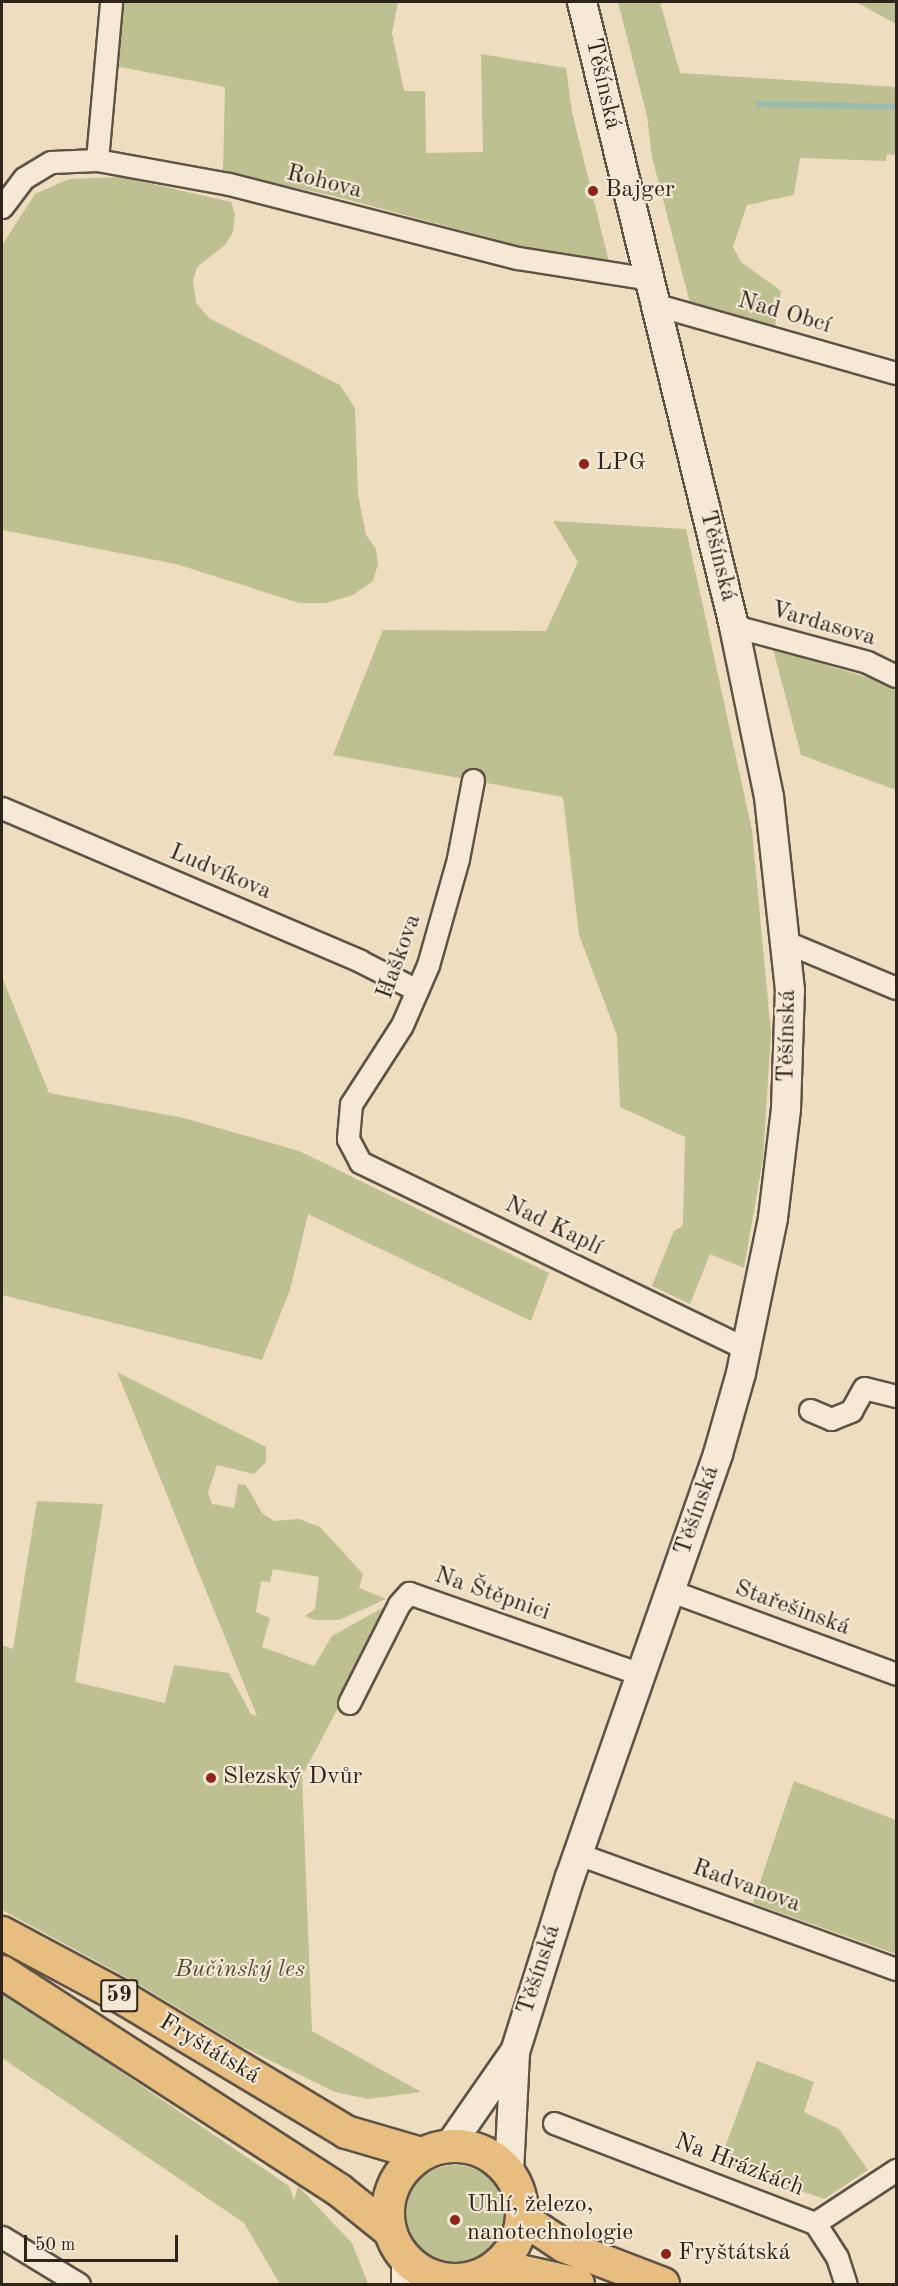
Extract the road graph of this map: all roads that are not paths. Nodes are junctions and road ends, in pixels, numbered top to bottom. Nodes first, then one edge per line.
1 (111, 2) edge
2 (582, 2) edge
3 (97, 160) junction
4 (2, 207) edge
5 (654, 292) junction
6 (897, 373) edge
7 (734, 626) junction
8 (897, 676) edge
9 (473, 780) dead end
10 (2, 808) edge
11 (786, 942) junction
12 (897, 988) edge
13 (417, 990) junction
14 (348, 1139) joint
15 (747, 1349) junction
16 (897, 1396) edge
17 (810, 1410) dead end
18 (671, 1592) junction
19 (897, 1674) edge
20 (643, 1675) junction
21 (349, 1703) dead end
22 (578, 1854) junction
23 (2, 1933) edge
24 (897, 1969) edge
25 (2, 1972) edge
26 (515, 2052) junction
27 (554, 2123) dead end
28 (436, 2150) junction
29 (897, 2170) edge
30 (509, 2172) junction
31 (522, 2218) junction
32 (815, 2223) junction
33 (390, 2231) junction
34 (2, 2237) edge
35 (498, 2266) junction
36 (406, 2273) edge
37 (449, 2282) edge
38 (79, 2284) edge
39 (578, 2284) edge
40 (663, 2284) edge
41 (846, 2284) edge

1 - 3 street
2 - 5 main road, Těšínská
3 - 4 street, Rohova
3 - 5 street, Rohova
5 - 6 street, Nad Obcí
5 - 7 main road, Těšínská
7 - 8 street, Vardasova
7 - 11 main road, Těšínská
9 - 13 street, Haškova
10 - 13 street, Ludvíkova
11 - 12 street
11 - 15 main road, Těšínská
13 - 14 street, Haškova
14 - 15 street, Nad Kaplí
15 - 18 main road, Těšínská
16 - 17 street
18 - 19 street, Stařešinská
18 - 20 main road, Těšínská
20 - 21 street, Na Štěpnici
20 - 22 main road, Těšínská
22 - 24 street, Radvanova
22 - 26 main road, Těšínská
23 - 28 main road, Fryštátská / 59
25 - 33 main road, Fryštátská / 59
26 - 28 main road, Těšínská
26 - 30 main road, Těšínská
27 - 32 street, Na Hrázkách
28 - 30 main road
28 - 33 main road
29 - 32 street, Na Hrázkách
30 - 31 main road
31 - 35 main road
31 - 40 main road
32 - 41 street
33 - 36 main road
34 - 38 street
35 - 37 main road
35 - 39 main road
36 - 37 main road

